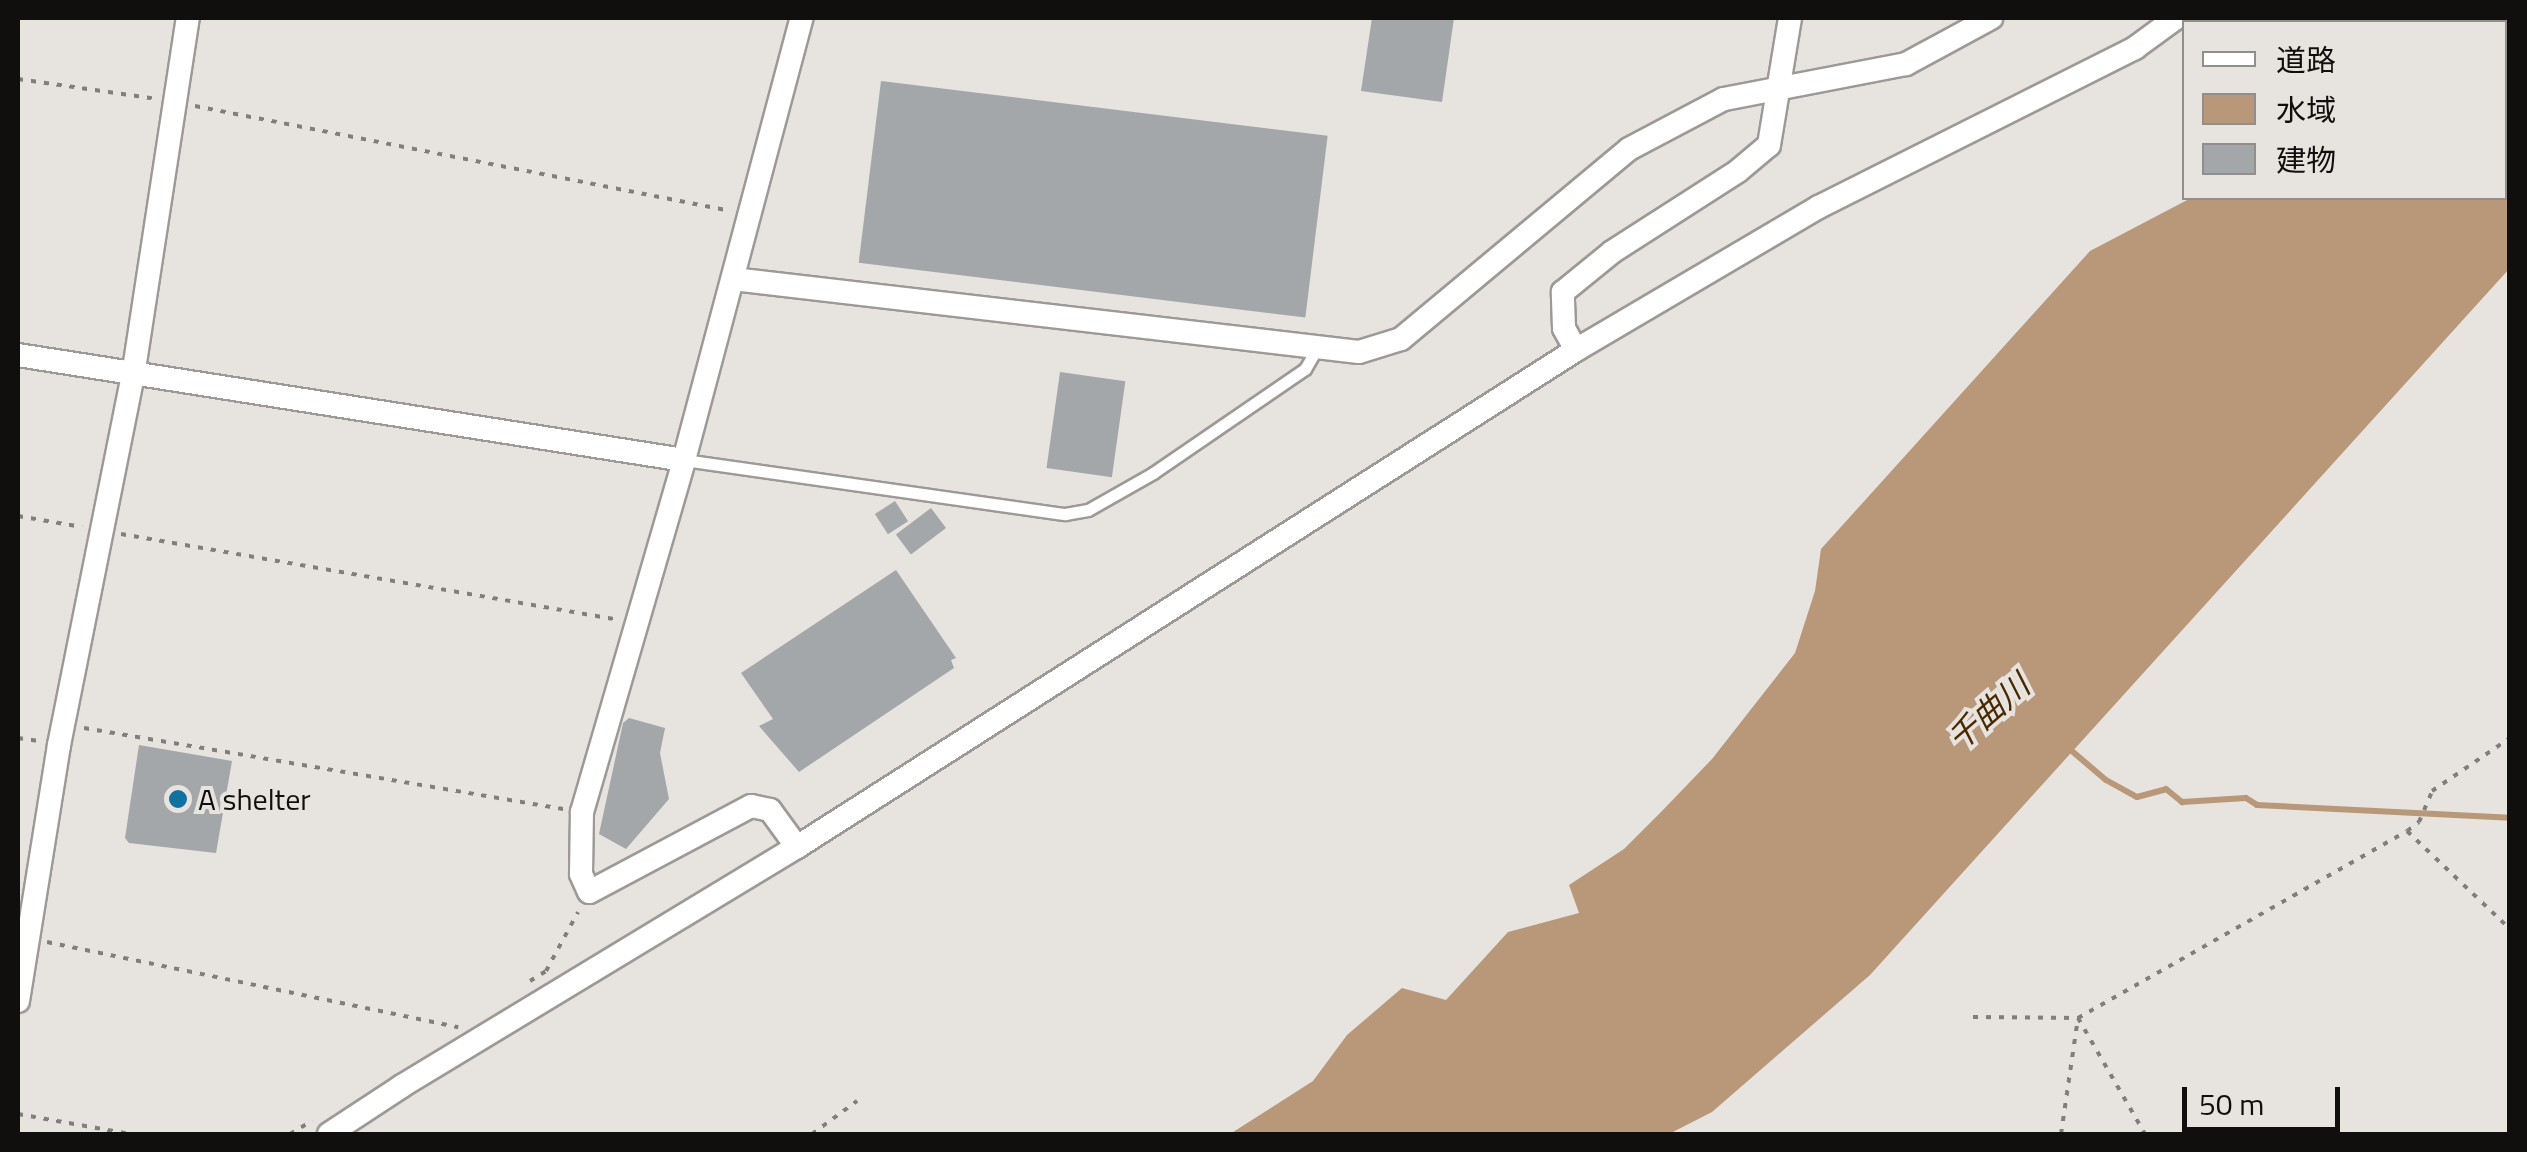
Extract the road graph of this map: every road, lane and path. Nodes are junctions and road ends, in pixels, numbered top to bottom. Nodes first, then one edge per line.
1 (188, 18) edge
2 (802, 18) edge
3 (1790, 18) edge
4 (1991, 18) edge
5 (2176, 18) edge
6 (18, 79) edge
7 (1780, 88) junction
8 (174, 102) junction
9 (748, 214) junction
10 (733, 279) junction
11 (1319, 344) junction
12 (1576, 350) junction
13 (18, 355) edge
14 (133, 376) junction
15 (684, 460) junction
16 (18, 516) edge
17 (99, 530) junction
18 (635, 623) junction
19 (65, 724) junction
20 (2510, 738) edge
21 (582, 812) junction
22 (2407, 831) junction
23 (797, 847) junction
24 (589, 892) junction
25 (2510, 929) edge
26 (30, 938) junction
27 (517, 989) dead end
28 (18, 1001) edge
29 (1973, 1017) dead end
30 (2078, 1018) junction
31 (458, 1027) dead end
32 (857, 1101) dead end
33 (18, 1114) edge
34 (130, 1134) edge
35 (330, 1134) edge
36 (812, 1134) edge
37 (2061, 1134) edge
38 (2145, 1134) edge

1 - 8 street
2 - 9 street
3 - 7 street
4 - 7 street
5 - 12 street
6 - 8 path
7 - 11 street
7 - 12 street
8 - 9 path
8 - 14 street
9 - 10 street
10 - 11 street
10 - 15 street
11 - 15 lane
12 - 23 street
13 - 14 street
14 - 15 street
14 - 17 street
15 - 18 street
16 - 17 path
17 - 18 path
17 - 19 street
18 - 21 street
19 - 21 path
19 - 26 street
20 - 22 path
21 - 24 street
22 - 25 path
22 - 30 path
23 - 24 street
23 - 35 street
24 - 27 path
26 - 28 street
26 - 31 path
29 - 30 path
30 - 37 path
30 - 38 path
32 - 36 path
33 - 34 path

